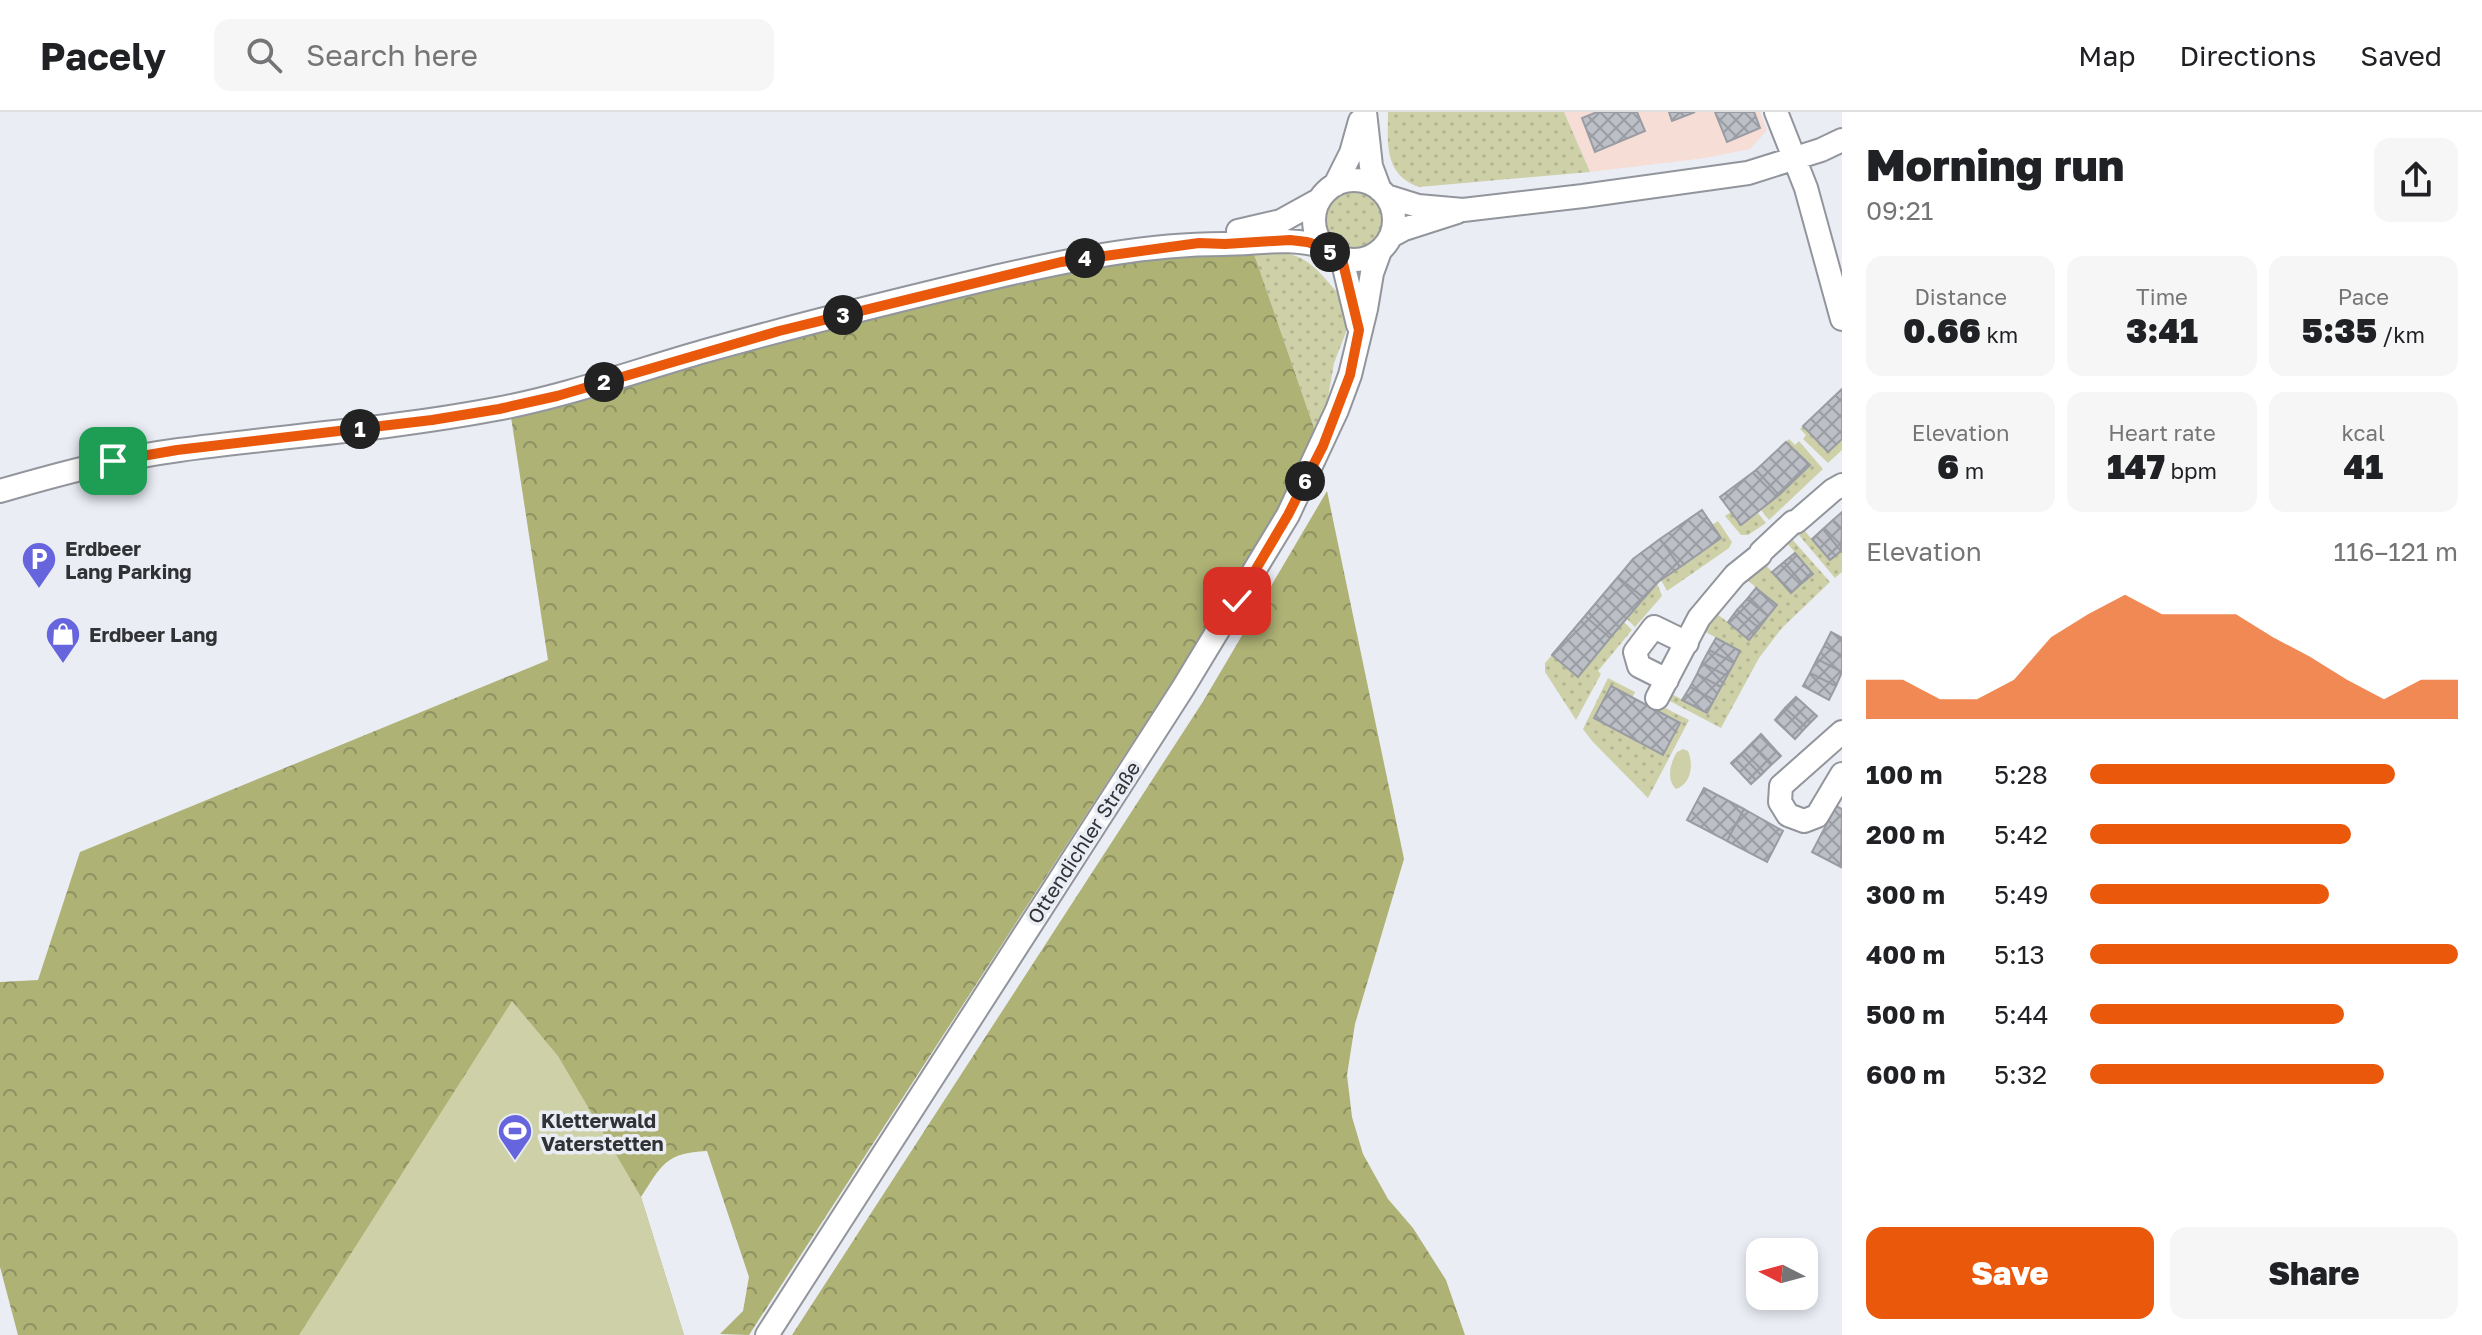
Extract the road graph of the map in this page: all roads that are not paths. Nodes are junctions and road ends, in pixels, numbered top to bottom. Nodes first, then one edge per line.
1 (1364, 112) edge
2 (1776, 112) edge
3 (1842, 140) edge
4 (1794, 159) junction
5 (1327, 192) junction
6 (1383, 193) junction
7 (1463, 210) junction
8 (1199, 243) junction
9 (1386, 243) junction
10 (1333, 253) junction
11 (1834, 258) edge
12 (1842, 319) edge
13 (1359, 330) junction
14 (1842, 485) edge
15 (0, 491) edge
16 (1687, 643) junction
17 (1842, 732) edge
18 (1842, 774) edge
19 (767, 1335) edge

1 - 5 street
1 - 6 street
2 - 4 street
3 - 4 street
4 - 7 street
4 - 11 street
5 - 6 street
5 - 8 street
5 - 10 street
6 - 7 street
6 - 9 street
7 - 9 street
8 - 10 street
8 - 15 street
9 - 10 street
9 - 13 street, Ottendichler Straße
10 - 13 street, Ottendichler Straße
11 - 12 street
13 - 19 street, Ottendichler Straße
14 - 16 street
16 - 16 street
17 - 18 street

